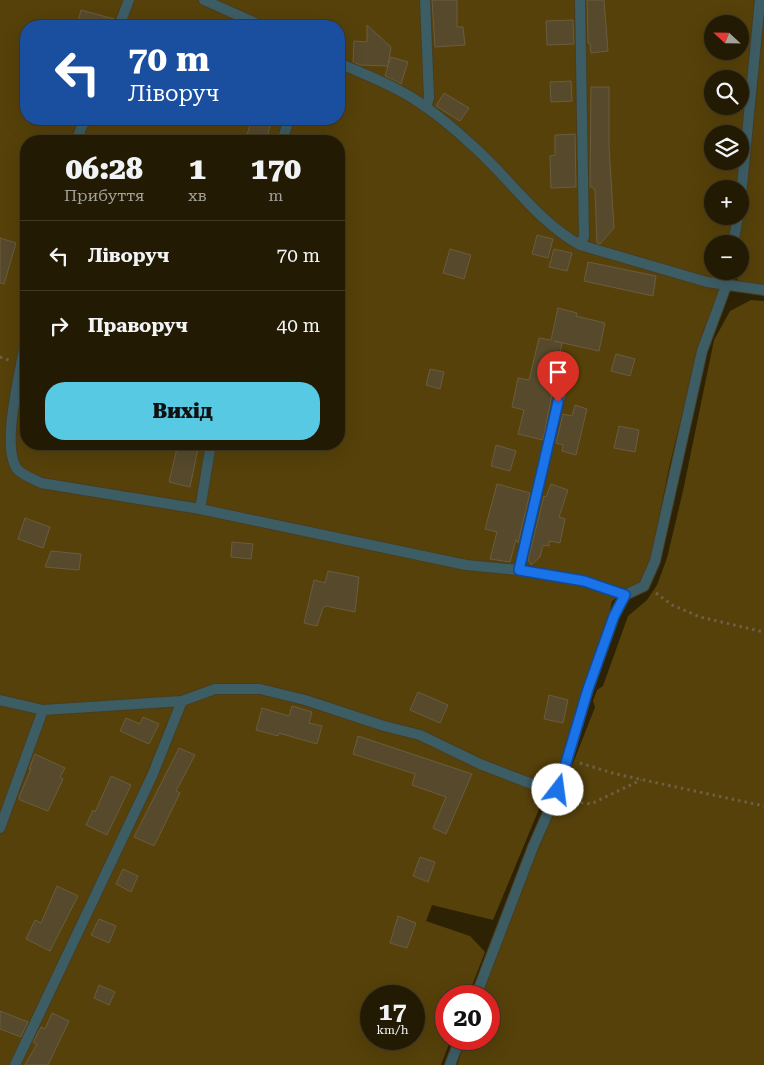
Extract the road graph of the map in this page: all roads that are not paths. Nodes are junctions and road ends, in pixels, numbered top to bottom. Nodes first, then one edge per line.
1 (129, 0) edge
2 (204, 0) edge
3 (425, 0) edge
4 (580, 0) edge
5 (760, 0) edge
6 (121, 20) edge
7 (249, 20) edge
8 (345, 66) edge
9 (426, 107) junction
10 (743, 180) edge
11 (580, 244) junction
12 (727, 280) edge
13 (726, 286) junction
14 (764, 290) edge
15 (566, 367) dead end
16 (20, 369) edge
17 (210, 450) edge
18 (200, 509) junction
19 (519, 570) junction
20 (625, 595) junction
21 (0, 700) edge
22 (182, 701) junction
23 (43, 710) junction
24 (556, 794) junction
25 (0, 828) edge
26 (480, 985) edge
27 (456, 1050) edge
28 (15, 1065) edge
29 (450, 1065) edge

1 - 6 lane
2 - 7 lane
3 - 9 lane
4 - 11 lane
5 - 10 lane
8 - 9 lane
9 - 11 lane
11 - 13 lane
12 - 13 lane
13 - 14 lane
13 - 20 lane
15 - 19 lane
16 - 18 lane
17 - 18 lane
18 - 19 lane
19 - 20 lane
20 - 24 lane
21 - 23 lane
22 - 23 lane
22 - 24 lane
22 - 28 lane
23 - 25 lane
24 - 26 lane
27 - 29 lane

